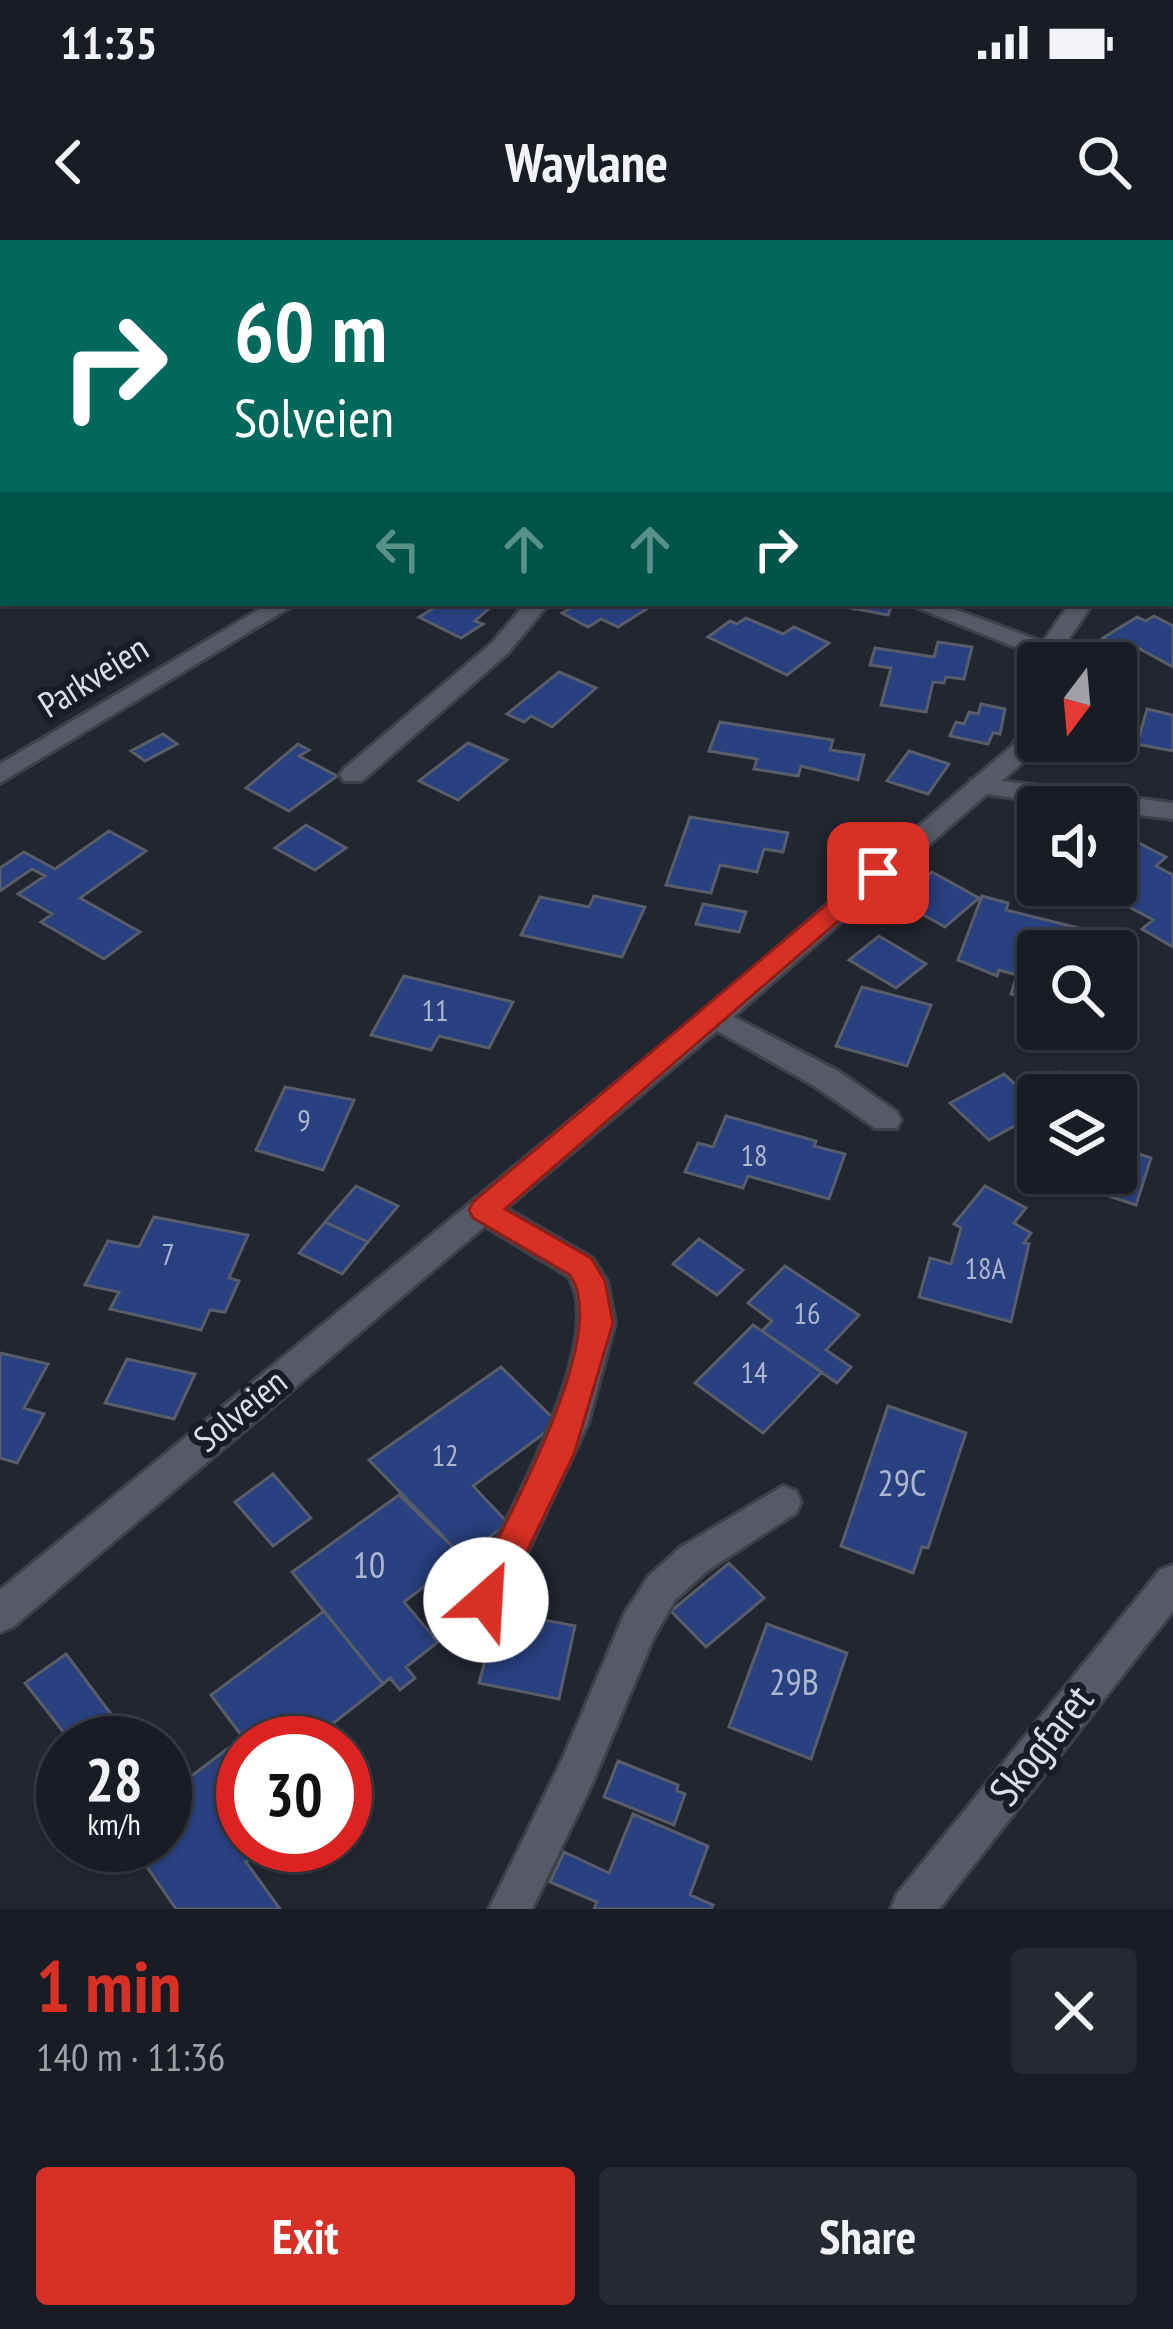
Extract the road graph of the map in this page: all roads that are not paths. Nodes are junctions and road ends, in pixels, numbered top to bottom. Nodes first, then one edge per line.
1 (281, 606) edge
2 (535, 606) edge
3 (924, 606) edge
4 (1080, 606) edge
5 (1059, 642) edge
6 (1017, 644) edge
7 (1017, 754) edge
8 (0, 775) edge
9 (353, 776) dead end
10 (980, 786) junction
11 (1173, 811) edge
12 (715, 1017) junction
13 (886, 1120) dead end
14 (484, 1210) junction
15 (783, 1502) dead end
16 (1173, 1582) edge
17 (486, 1600) dead end
18 (0, 1614) edge
19 (510, 1909) edge
20 (912, 1909) edge

1 - 8 street, Parkveien
2 - 9 street
3 - 6 street
4 - 5 street
7 - 10 street, Solveien
10 - 11 street
10 - 12 street, Solveien
12 - 13 street
12 - 14 street, Solveien
14 - 17 street
14 - 18 street, Solveien
15 - 19 street
16 - 20 street, Skogfaret

